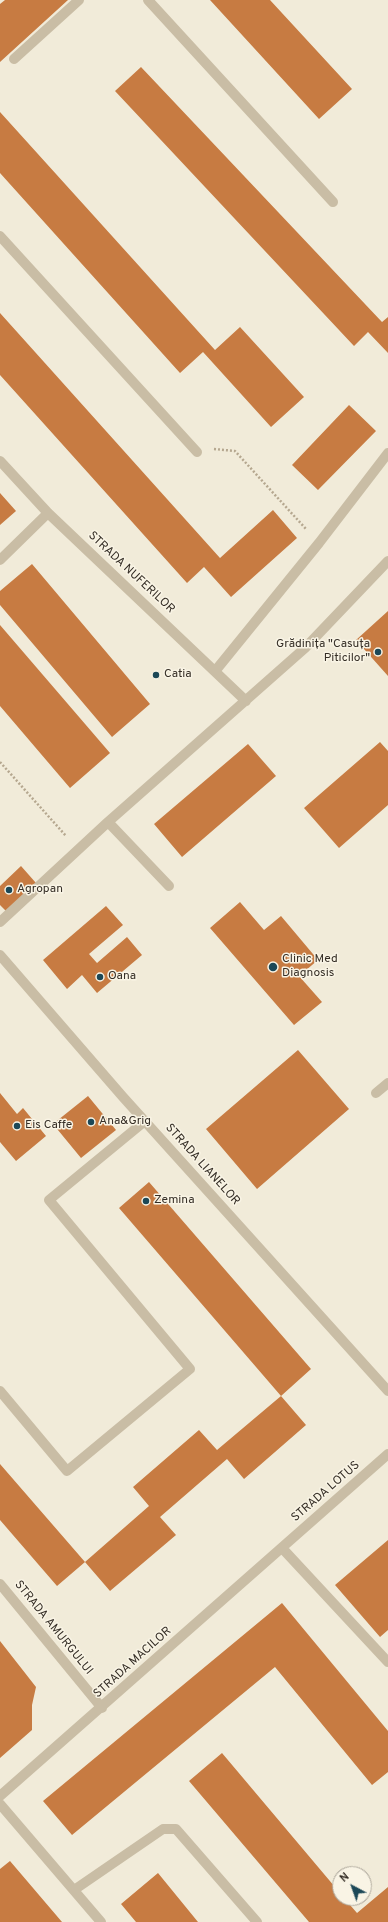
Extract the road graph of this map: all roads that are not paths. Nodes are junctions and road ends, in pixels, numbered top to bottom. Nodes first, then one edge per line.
1 (79, 0) edge
2 (148, 0) edge
3 (14, 60) dead end
4 (333, 202) dead end
5 (0, 236) edge
6 (197, 452) road end
7 (388, 453) edge
8 (0, 461) edge
9 (48, 513) junction
10 (0, 560) edge
11 (388, 561) edge
12 (216, 670) junction
13 (246, 701) junction
14 (108, 822) junction
15 (169, 886) dead end
16 (0, 922) edge
17 (2, 960) edge
18 (388, 1083) edge
19 (376, 1093) dead end
20 (145, 1121) junction
21 (0, 1391) edge
22 (388, 1391) edge
23 (388, 1454) edge
24 (282, 1548) junction
25 (0, 1584) edge
26 (388, 1662) edge
27 (102, 1708) junction
28 (0, 1796) edge
29 (0, 1804) edge
30 (74, 1890) junction
31 (101, 1922) edge
32 (257, 1922) edge

1 - 3 street
2 - 4 street
5 - 6 street
7 - 12 street
8 - 9 street, STRADA NUFERILOR
9 - 10 street
9 - 12 street, STRADA NUFERILOR
11 - 13 street
12 - 13 street, STRADA NUFERILOR
13 - 14 street
14 - 15 street
14 - 16 street
17 - 20 street, STRADA LIANELOR
18 - 19 street
20 - 21 street
20 - 22 street, STRADA LIANELOR
23 - 24 street, STRADA LOTUS
24 - 26 street
24 - 27 street, STRADA MACILOR
25 - 27 street, STRADA AMURGULUI
27 - 28 street, STRADA MACILOR
29 - 30 street
30 - 31 street
30 - 32 street

